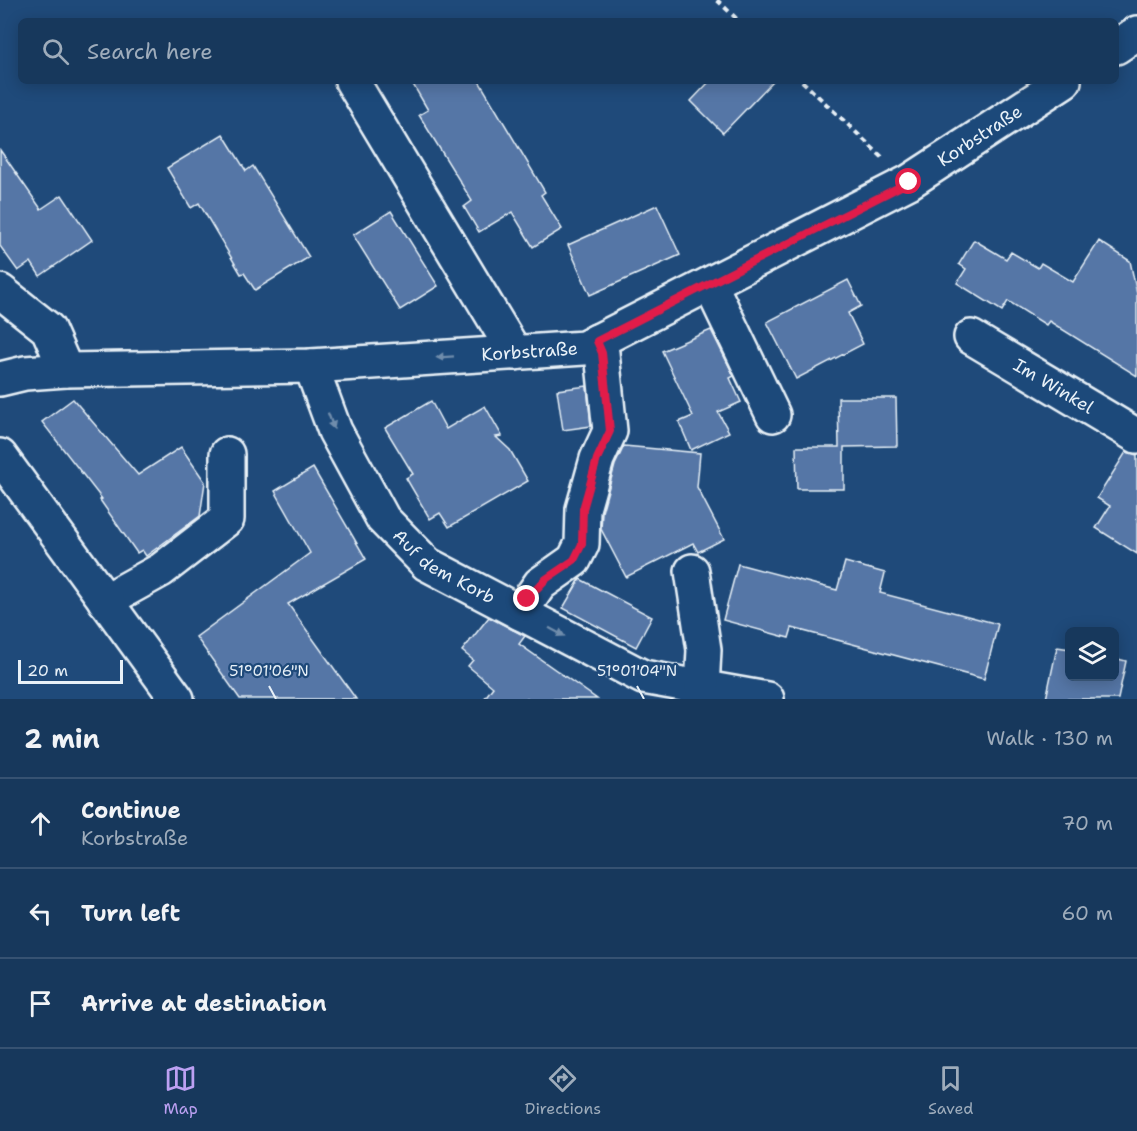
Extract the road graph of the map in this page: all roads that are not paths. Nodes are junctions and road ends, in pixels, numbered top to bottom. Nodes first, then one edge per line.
1 (1137, 33) edge
2 (1119, 45) edge
3 (354, 84) edge
4 (1059, 84) edge
5 (710, 284) junction
6 (0, 291) edge
7 (971, 337) dead end
8 (597, 341) junction
9 (515, 353) junction
10 (311, 366) junction
11 (66, 370) junction
12 (0, 379) edge
13 (774, 415) dead end
14 (1137, 436) edge
15 (227, 454) dead end
16 (0, 456) edge
17 (692, 571) dead end
18 (105, 601) junction
19 (520, 613) junction
20 (637, 688) edge
21 (702, 688) junction
22 (177, 699) edge
23 (767, 699) edge

1 - 2 street
3 - 9 street
4 - 5 street, Korbstraße
5 - 8 street, Korbstraße
5 - 13 street
6 - 11 street
7 - 14 street, Im Winkel
8 - 9 street, Korbstraße
8 - 19 street
9 -> 10 street, Korbstraße
10 - 11 street, Korbstraße
10 -> 19 street, Auf dem Korb
11 - 12 street, Korbstraße
15 - 18 street
16 - 18 street
17 - 21 street
18 - 22 street
19 -> 20 street, Auf dem Korb
20 - 21 street, Auf dem Korb
21 - 23 street, Auf dem Korb

